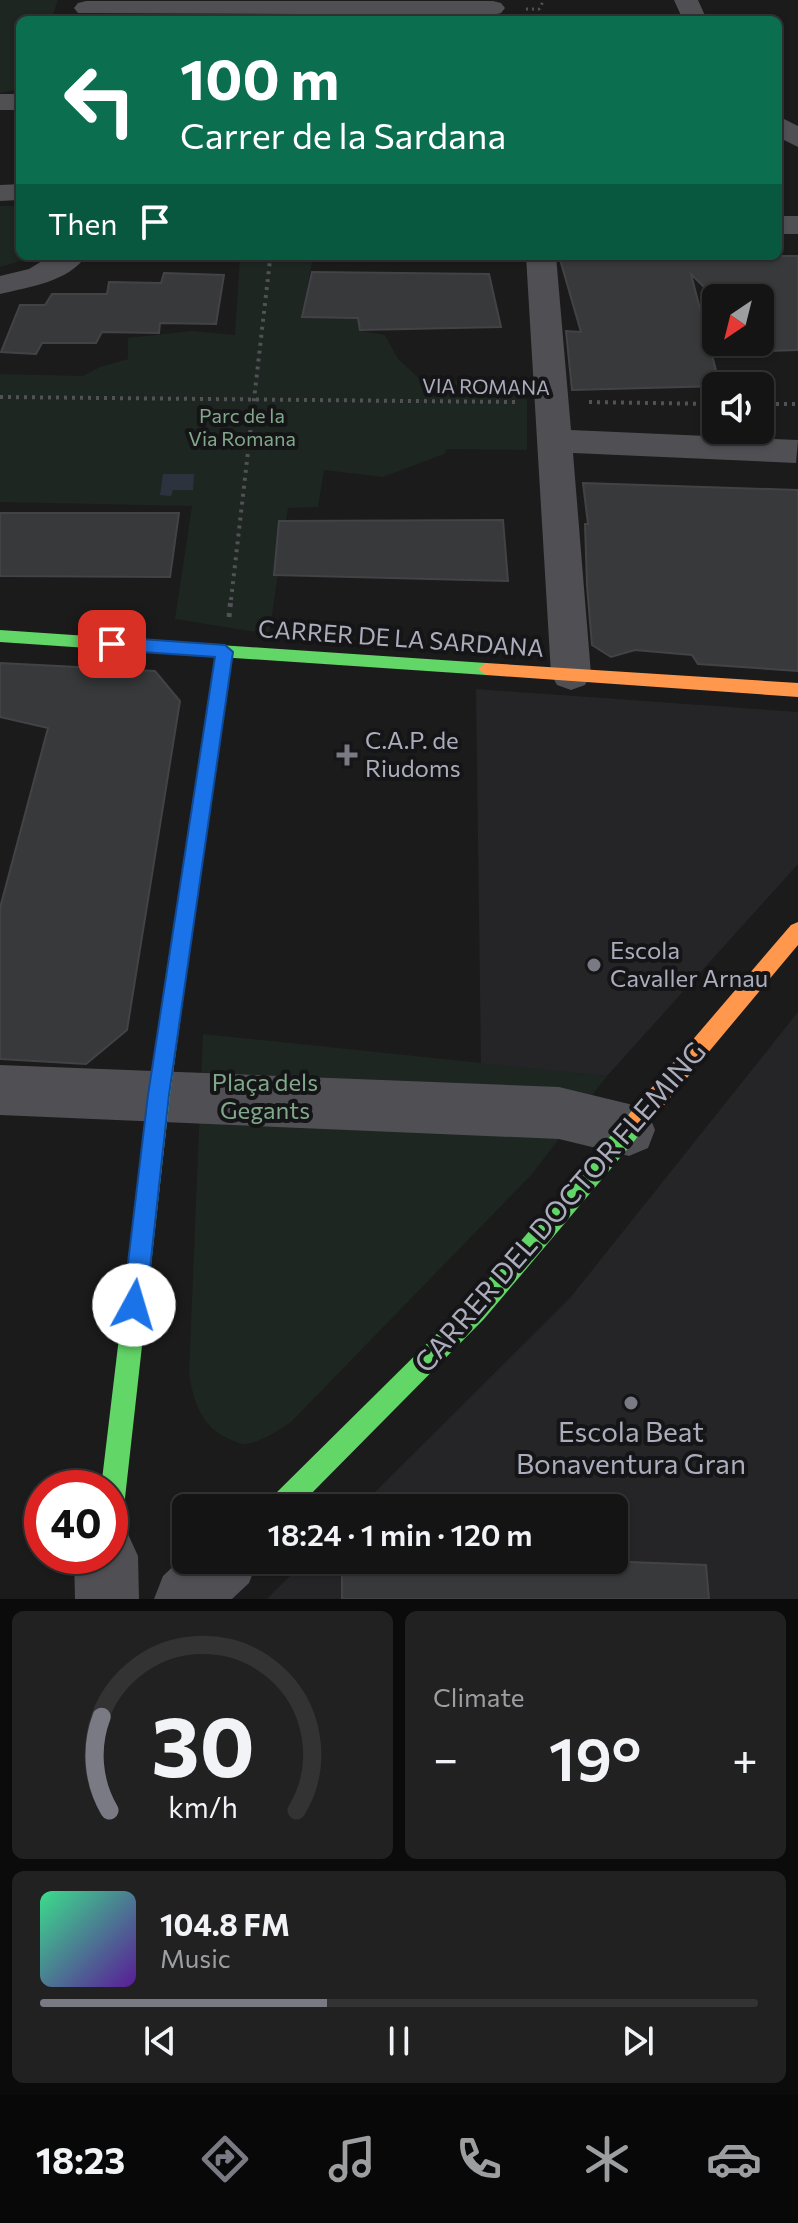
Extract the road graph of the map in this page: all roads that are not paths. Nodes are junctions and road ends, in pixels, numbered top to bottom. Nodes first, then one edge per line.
1 (493, 8) dead end
2 (86, 9) edge
3 (64, 260) edge
4 (541, 260) edge
5 (0, 285) edge
6 (554, 441) junction
7 (796, 451) dead end
8 (0, 636) edge
9 (225, 652) junction
10 (571, 674) junction
11 (798, 690) edge
12 (798, 931) edge
13 (0, 1090) edge
14 (159, 1095) junction
15 (629, 1130) junction
16 (115, 1470) edge
17 (293, 1494) edge
18 (106, 1574) edge
19 (212, 1574) edge
20 (107, 1599) edge
21 (186, 1599) edge

1 - 2 street
3 - 5 street
4 - 6 street
6 - 7 street
6 - 10 street
8 - 9 street, CARRER DE LA SARDANA
9 - 10 street, CARRER DE LA SARDANA
9 - 14 street
10 - 11 street, CARRER DE LA SARDANA
12 - 15 street, CARRER DEL DOCTOR FLEMING
13 - 14 street
14 - 15 street
14 - 16 street
15 - 17 street, CARRER DEL DOCTOR FLEMING
18 - 20 street
19 - 21 street

